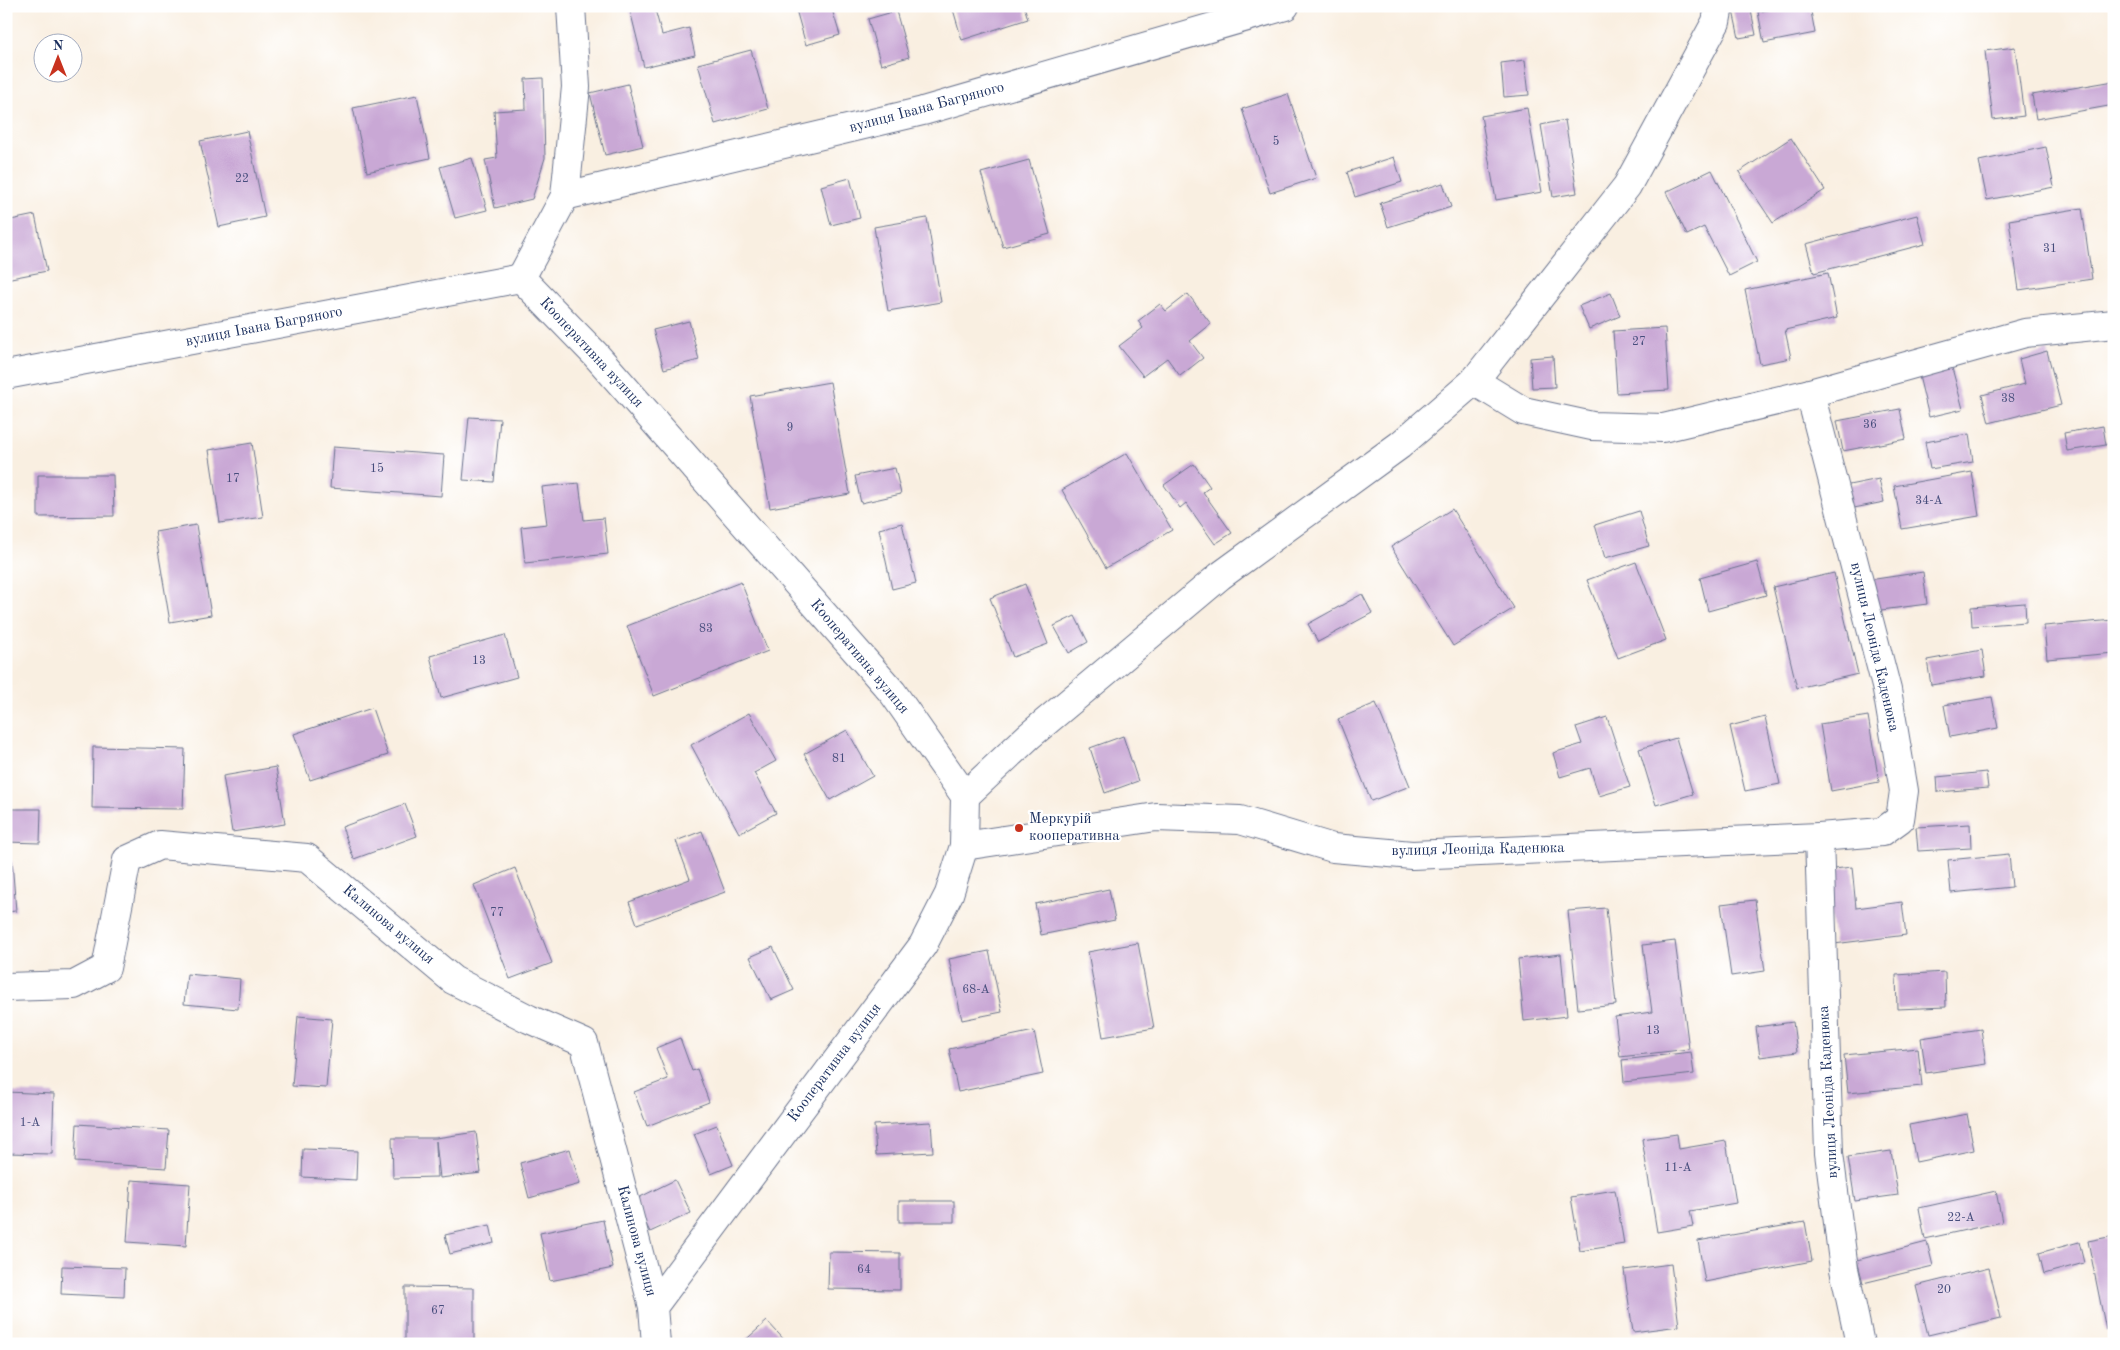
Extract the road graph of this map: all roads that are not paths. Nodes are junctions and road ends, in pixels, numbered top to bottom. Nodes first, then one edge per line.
1 (571, 6) edge
2 (1285, 6) edge
3 (1719, 6) edge
4 (565, 196) junction
5 (521, 278) junction
6 (2114, 324) edge
7 (6, 375) edge
8 (1474, 381) junction
9 (1810, 393) junction
10 (965, 796) junction
11 (1818, 838) junction
12 (964, 846) junction
13 (6, 987) edge
14 (653, 1307) junction
15 (656, 1344) edge
16 (1860, 1344) edge

1 - 4 street
2 - 4 street, вулиця Івана Багряного
3 - 8 street
4 - 5 street
5 - 7 street, вулиця Івана Багряного
5 - 10 street, Кооперативна вулиця
6 - 9 street
8 - 9 street
8 - 10 street
9 - 11 street, вулиця Леоніда Каденюка
10 - 12 street, Кооперативна вулиця
11 - 12 street, вулиця Леоніда Каденюка
11 - 16 street, вулиця Леоніда Каденюка
12 - 14 street, Кооперативна вулиця
13 - 14 street, Калинова вулиця
14 - 15 street

